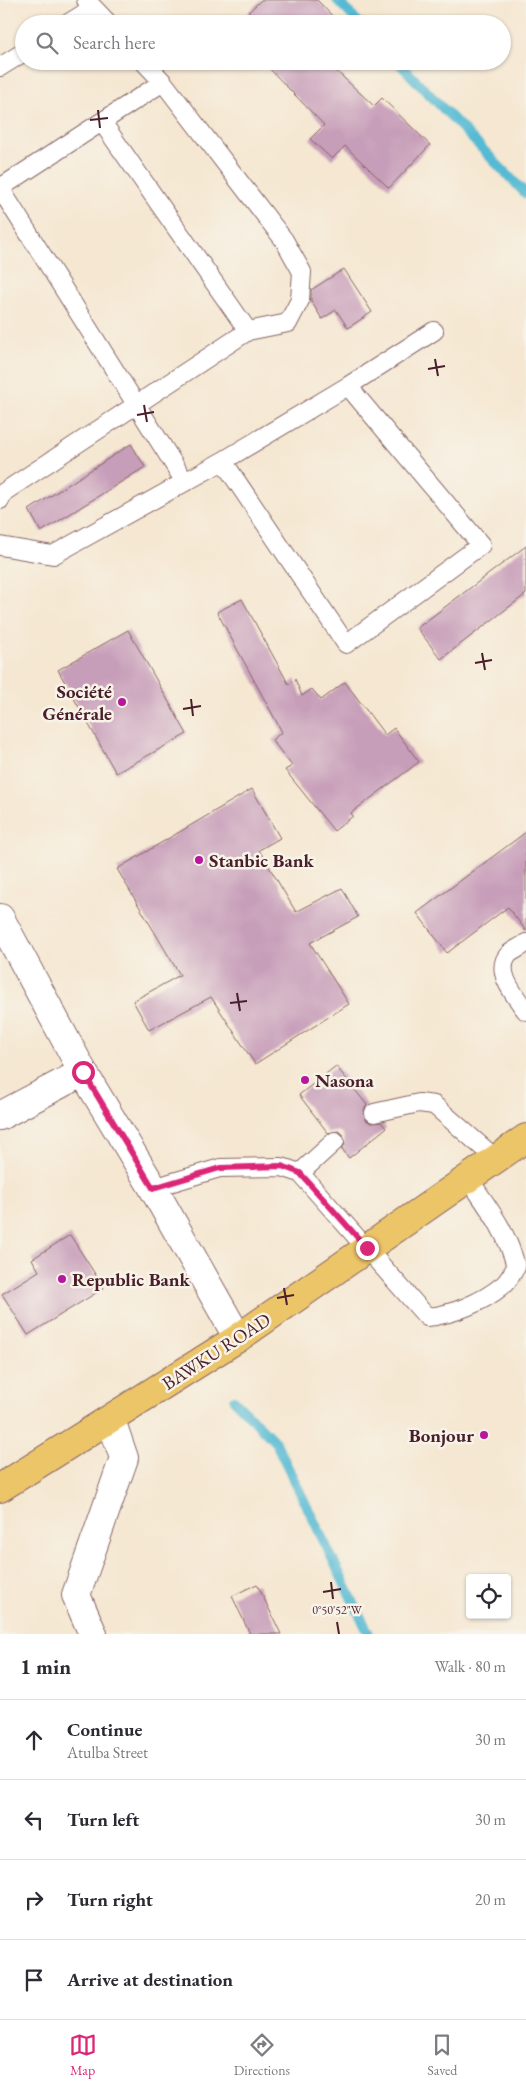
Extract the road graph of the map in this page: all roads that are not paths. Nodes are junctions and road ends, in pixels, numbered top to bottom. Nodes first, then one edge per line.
1 (89, 4) edge
2 (77, 15) edge
3 (99, 15) edge
4 (15, 58) edge
5 (0, 67) edge
6 (152, 70) edge
7 (163, 82) junction
8 (102, 122) junction
9 (0, 188) edge
10 (248, 331) junction
11 (434, 331) dead end
12 (348, 386) junction
13 (136, 405) junction
14 (223, 461) junction
15 (185, 482) junction
16 (1, 492) edge
17 (0, 546) edge
18 (0, 918) edge
19 (526, 943) edge
20 (526, 1011) edge
21 (83, 1072) junction
22 (374, 1113) dead end
23 (0, 1116) edge
24 (526, 1138) edge
25 (335, 1141) dead end
26 (496, 1159) junction
27 (300, 1173) junction
28 (468, 1178) junction
29 (153, 1188) junction
30 (367, 1248) junction
31 (238, 1338) junction
32 (111, 1420) junction
33 (0, 1488) edge
34 (92, 1634) edge

1 - 2 lane
1 - 3 lane
4 - 5 lane
6 - 7 lane
7 - 8 lane
7 - 10 lane
8 - 9 lane
8 - 10 lane
9 - 13 lane
10 - 13 lane
11 - 12 lane
12 - 14 lane
12 - 14 lane
13 - 15 lane
13 - 16 lane
14 - 15 lane
15 - 17 lane
18 - 21 street
19 - 20 lane
21 - 23 street
21 - 29 street
22 - 26 lane
24 - 26 highway, BAWKU ROAD
25 - 27 lane
26 - 28 highway, BAWKU ROAD
27 - 29 lane
27 - 30 lane
28 - 30 highway, BAWKU ROAD
28 - 30 lane
29 - 31 street
30 - 31 highway, BAWKU ROAD
31 - 32 highway, BAWKU ROAD
32 - 33 highway, BAWKU ROAD
32 - 34 street

